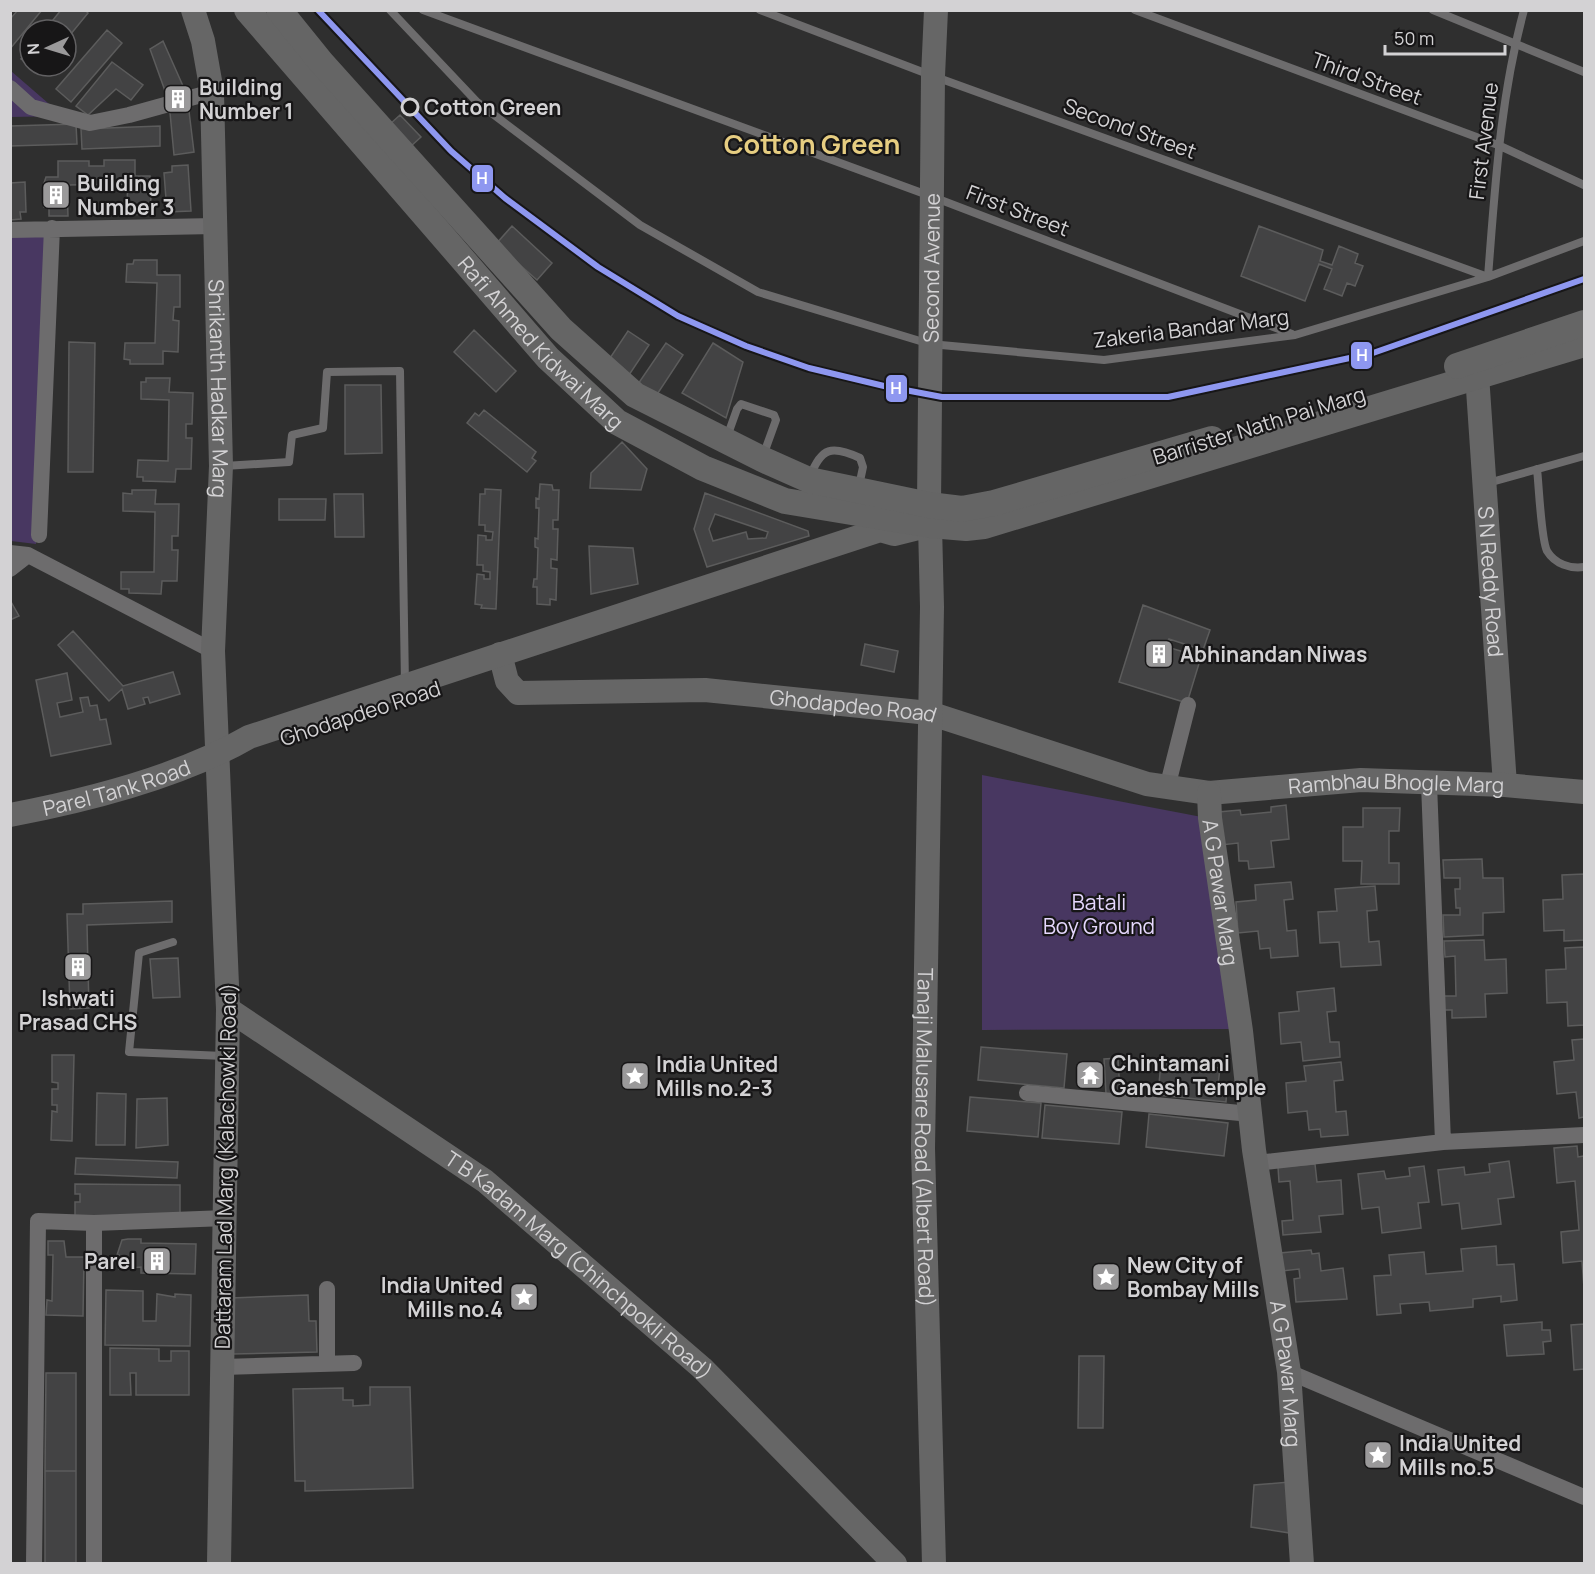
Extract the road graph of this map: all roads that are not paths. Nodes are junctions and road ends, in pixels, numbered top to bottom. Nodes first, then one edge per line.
1 (193, 10) edge
2 (247, 10) edge
3 (279, 10) edge
4 (390, 10) edge
5 (423, 10) edge
6 (760, 10) edge
7 (936, 10) edge
8 (1135, 10) edge
9 (1433, 10) edge
10 (1524, 10) edge
11 (1515, 42) junction
12 (1584, 72) edge
13 (933, 76) junction
14 (212, 92) junction
15 (14, 93) edge
16 (1498, 145) junction
17 (1584, 185) edge
18 (933, 197) junction
19 (215, 226) junction
20 (52, 228) junction
21 (10, 230) edge
22 (1584, 242) edge
23 (1488, 277) junction
24 (1584, 323) edge
25 (1295, 335) junction
26 (930, 344) junction
27 (1584, 344) edge
28 (1477, 369) junction
29 (726, 441) junction
30 (1584, 456) edge
31 (762, 459) junction
32 (221, 466) junction
33 (1537, 470) junction
34 (809, 480) junction
35 (1485, 484) junction
36 (858, 490) junction
37 (929, 515) junction
38 (39, 535) dead end
39 (10, 553) edge
40 (28, 555) junction
41 (1584, 567) edge
42 (10, 569) edge
43 (213, 651) junction
44 (502, 660) junction
45 (405, 685) junction
46 (1188, 705) dead end
47 (929, 713) junction
48 (220, 761) junction
49 (1429, 784) junction
50 (1505, 785) junction
51 (1167, 788) junction
52 (1584, 792) edge
53 (1209, 793) junction
54 (10, 815) edge
55 (10, 827) edge
56 (173, 942) dead end
57 (228, 1009) junction
58 (228, 1056) junction
59 (1027, 1093) dead end
60 (1251, 1114) junction
61 (1584, 1135) edge
62 (1443, 1142) junction
63 (1256, 1163) junction
64 (226, 1218) junction
65 (94, 1223) junction
66 (327, 1289) dead end
67 (327, 1363) junction
68 (354, 1363) dead end
69 (223, 1367) junction
70 (1288, 1372) junction
71 (1584, 1497) edge
72 (34, 1563) edge
73 (94, 1563) edge
74 (219, 1563) edge
75 (895, 1563) edge
76 (934, 1563) edge
77 (1302, 1563) edge

1 - 14 street, Shrikanth Hadkar Marg
2 - 37 main road, Rafi Ahmed Kidwai Marg
3 - 29 main road, Rafi Ahmed Kidwai Marg
4 - 26 lane, Zakeria Bandar Marg
5 - 18 lane, First Street
6 - 13 lane, Second Street
7 - 13 street, Second Avenue
8 - 16 lane, Third Street
9 - 11 lane
10 - 11 lane, First Avenue
11 - 12 lane
11 - 16 lane, First Avenue
13 - 18 street, Second Avenue
13 - 23 lane, Second Street
14 - 15 street
14 - 19 street, Shrikanth Hadkar Marg
16 - 17 lane, Third Street
16 - 23 lane, First Avenue
18 - 25 lane, First Street
18 - 26 street, Second Avenue
19 - 20 street
19 - 32 street, Shrikanth Hadkar Marg
20 - 21 street
20 - 38 street
22 - 23 lane, Zakeria Bandar Marg
23 - 25 lane, Zakeria Bandar Marg
24 - 28 main road, Barrister Nath Pai Marg
25 - 26 lane, Zakeria Bandar Marg
26 - 37 street, Second Avenue
27 - 28 main road, Barrister Nath Pai Marg
28 - 35 street, S N Reddy Road
28 - 37 main road, Barrister Nath Pai Marg
29 - 31 main road, Rafi Ahmed Kidwai Marg
29 - 31 lane
30 - 33 lane
31 - 34 main road, Rafi Ahmed Kidwai Marg
32 - 43 street, Shrikanth Hadkar Marg
32 - 45 lane
33 - 35 lane
33 - 41 lane
34 - 36 main road, Rafi Ahmed Kidwai Marg
34 - 36 lane
35 - 50 street, S N Reddy Road
36 - 37 main road, Rafi Ahmed Kidwai Marg
37 - 44 street, Ghodapdeo Road
37 - 47 street, Second Avenue
39 - 40 street
40 - 42 street
40 - 43 street
43 - 48 street, Shrikanth Hadkar Marg
44 - 45 street, Ghodapdeo Road
44 - 47 street, Ghodapdeo Road
44 - 48 street, Ghodapdeo Road
45 - 48 street, Ghodapdeo Road
46 - 51 street
47 - 51 street, Ghodapdeo Road
47 - 76 street, Tanaji Malusare Road (Albert Road)
48 - 54 street, Parel Tank Road
48 - 55 street
48 - 57 street, Dattaram Lad Marg (Kalachowki Road)
49 - 50 street, Rambhau Bhogle Marg
49 - 53 street, Rambhau Bhogle Marg
49 - 62 street
50 - 52 street, Rambhau Bhogle Marg
51 - 53 street, Ghodapdeo Road
53 - 60 street, A G Pawar Marg
56 - 58 lane
57 - 58 street, Dattaram Lad Marg (Kalachowki Road)
57 - 75 street, T B Kadam Marg (Chinchpokli Road)
58 - 64 street, Dattaram Lad Marg (Kalachowki Road)
59 - 60 street
60 - 63 street, A G Pawar Marg
61 - 62 street
62 - 63 street
63 - 70 street, A G Pawar Marg
64 - 65 street
64 - 69 street, Dattaram Lad Marg (Kalachowki Road)
65 - 72 street
65 - 73 street
66 - 67 street
67 - 68 street
67 - 69 street
69 - 74 street, Dattaram Lad Marg (Kalachowki Road)
70 - 71 street
70 - 77 street, A G Pawar Marg

